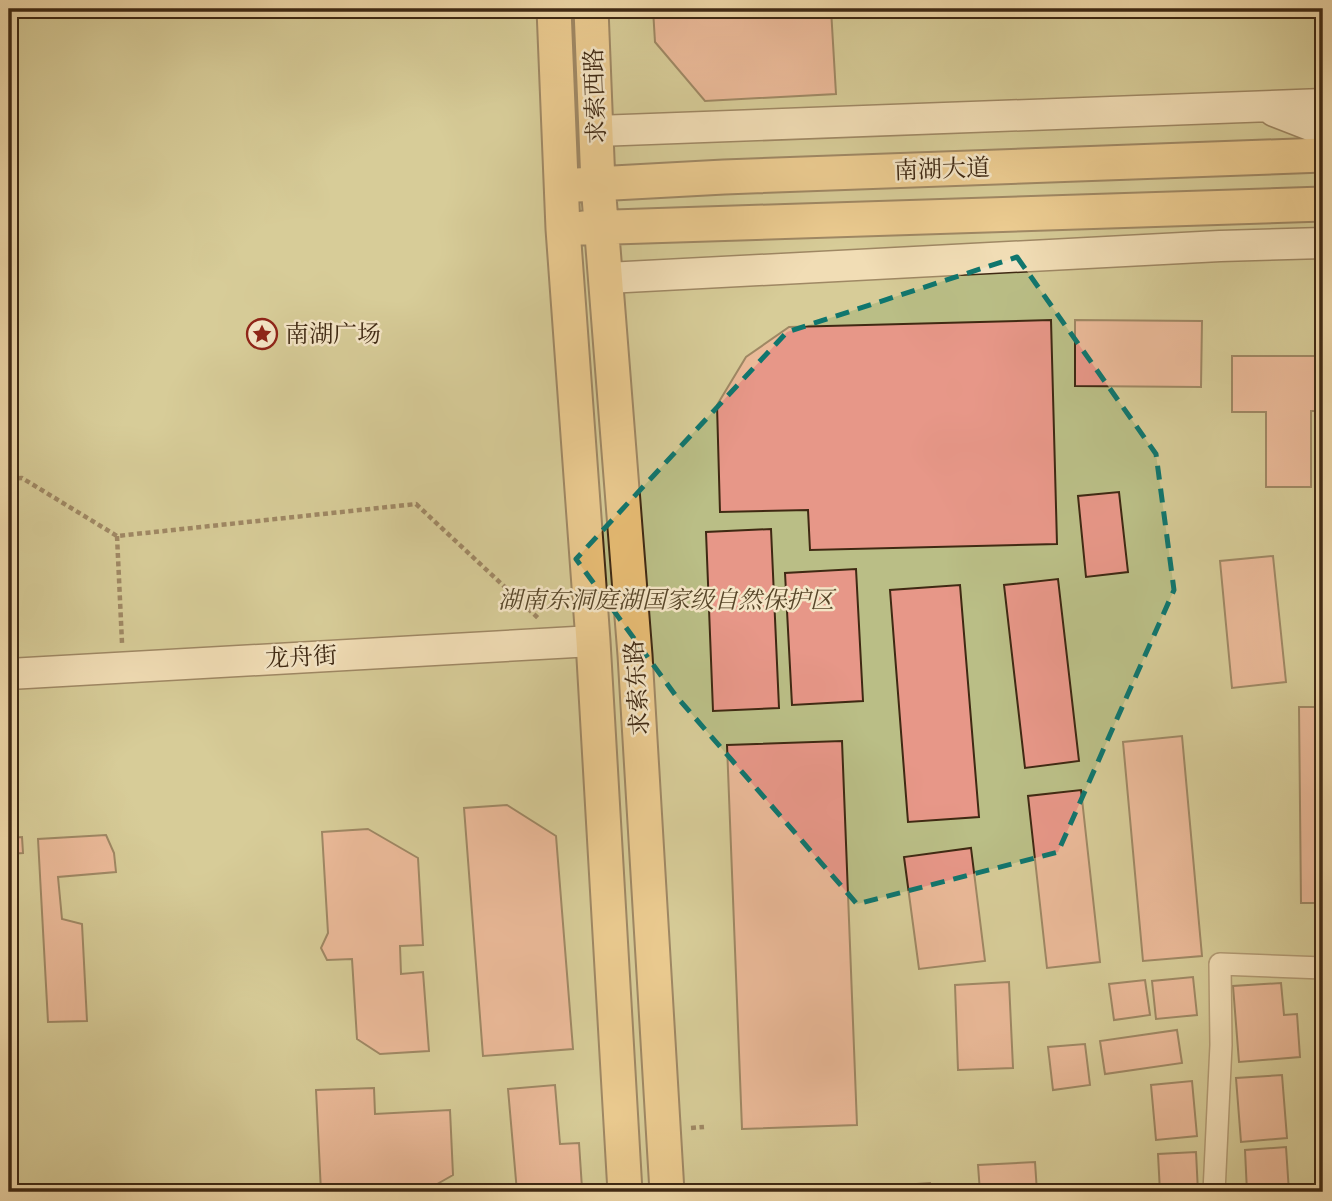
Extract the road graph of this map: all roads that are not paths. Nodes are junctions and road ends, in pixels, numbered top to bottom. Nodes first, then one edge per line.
1 (554, 9) edge
2 (591, 9) edge
3 (1323, 104) edge
4 (1261, 107) junction
5 (1323, 130) edge
6 (597, 131) junction
7 (1323, 155) edge
8 (598, 184) junction
9 (562, 186) junction
10 (1323, 204) edge
11 (603, 228) junction
12 (563, 229) junction
13 (1323, 243) edge
14 (607, 278) junction
15 (578, 642) junction
16 (9, 674) edge
17 (1323, 968) edge
18 (625, 1192) edge
19 (667, 1192) edge
20 (1214, 1192) edge

1 - 9 main road, 求索东路
2 - 6 main road, 求索西路
3 - 4 main road
4 - 5 main road
4 - 6 main road
6 - 8 main road, 求索西路
7 - 8 main road, 南湖大道
8 - 9 main road, 南湖大道
8 - 11 main road, 求索东路
9 - 12 main road, 求索东路
10 - 11 main road, 南湖大道
11 - 12 main road, 南湖大道
11 - 14 main road, 求索东路
12 - 15 main road, 求索东路
13 - 14 main road
14 - 19 main road, 求索东路
15 - 16 main road, 龙舟街
15 - 18 main road, 求索东路
17 - 20 street

